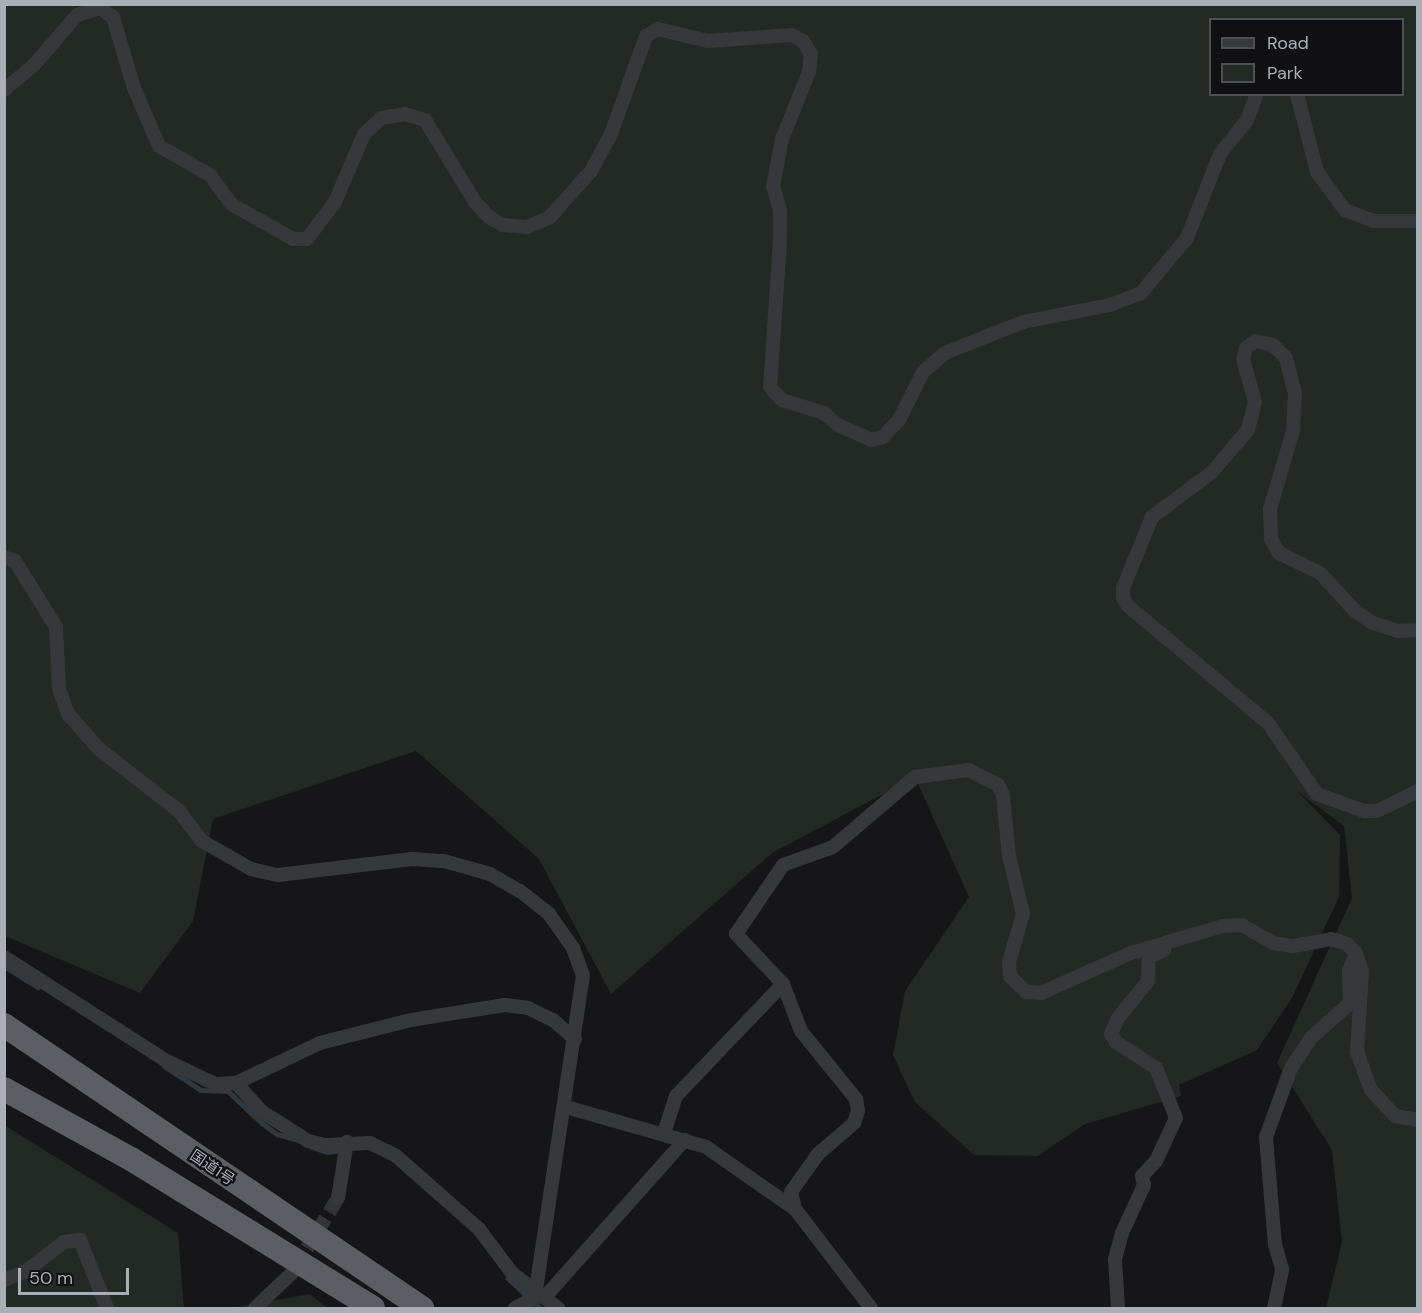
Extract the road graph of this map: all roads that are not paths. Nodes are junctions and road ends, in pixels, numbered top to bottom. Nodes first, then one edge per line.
1 (4, 90) edge
2 (1256, 96) edge
3 (1298, 96) edge
4 (1418, 221) edge
5 (4, 557) edge
6 (1418, 630) edge
7 (1418, 791) edge
8 (1201, 931) junction
9 (1356, 953) junction
10 (4, 957) edge
11 (783, 984) junction
12 (4, 1025) edge
13 (575, 1039) junction
14 (236, 1083) junction
15 (4, 1089) edge
16 (566, 1107) junction
17 (1418, 1120) edge
18 (664, 1133) junction
19 (685, 1140) junction
20 (347, 1143) junction
21 (338, 1198) tunnel mouth
22 (795, 1209) junction
23 (292, 1273) tunnel mouth
24 (4, 1280) edge
25 (540, 1295) junction
26 (107, 1308) edge
27 (255, 1308) edge
28 (373, 1308) edge
29 (422, 1308) edge
30 (515, 1308) edge
31 (558, 1308) edge
32 (871, 1308) edge
33 (1118, 1308) edge
34 (1274, 1308) edge

1 - 2 street
3 - 4 street
5 - 13 street
6 - 7 street
8 - 9 street
8 - 11 street
8 - 33 street
9 - 17 street
9 - 34 street
10 - 14 street
11 - 18 street
11 - 22 street
12 - 29 highway, 国道1号
13 - 14 street
13 - 16 street
14 - 20 street
15 - 28 highway
16 - 18 street
16 - 25 street
18 - 19 street
19 - 22 street
19 - 25 street
20 - 21 street
20 - 25 street
22 - 32 street
23 - 27 street
24 - 26 street
25 - 30 street
25 - 31 street

